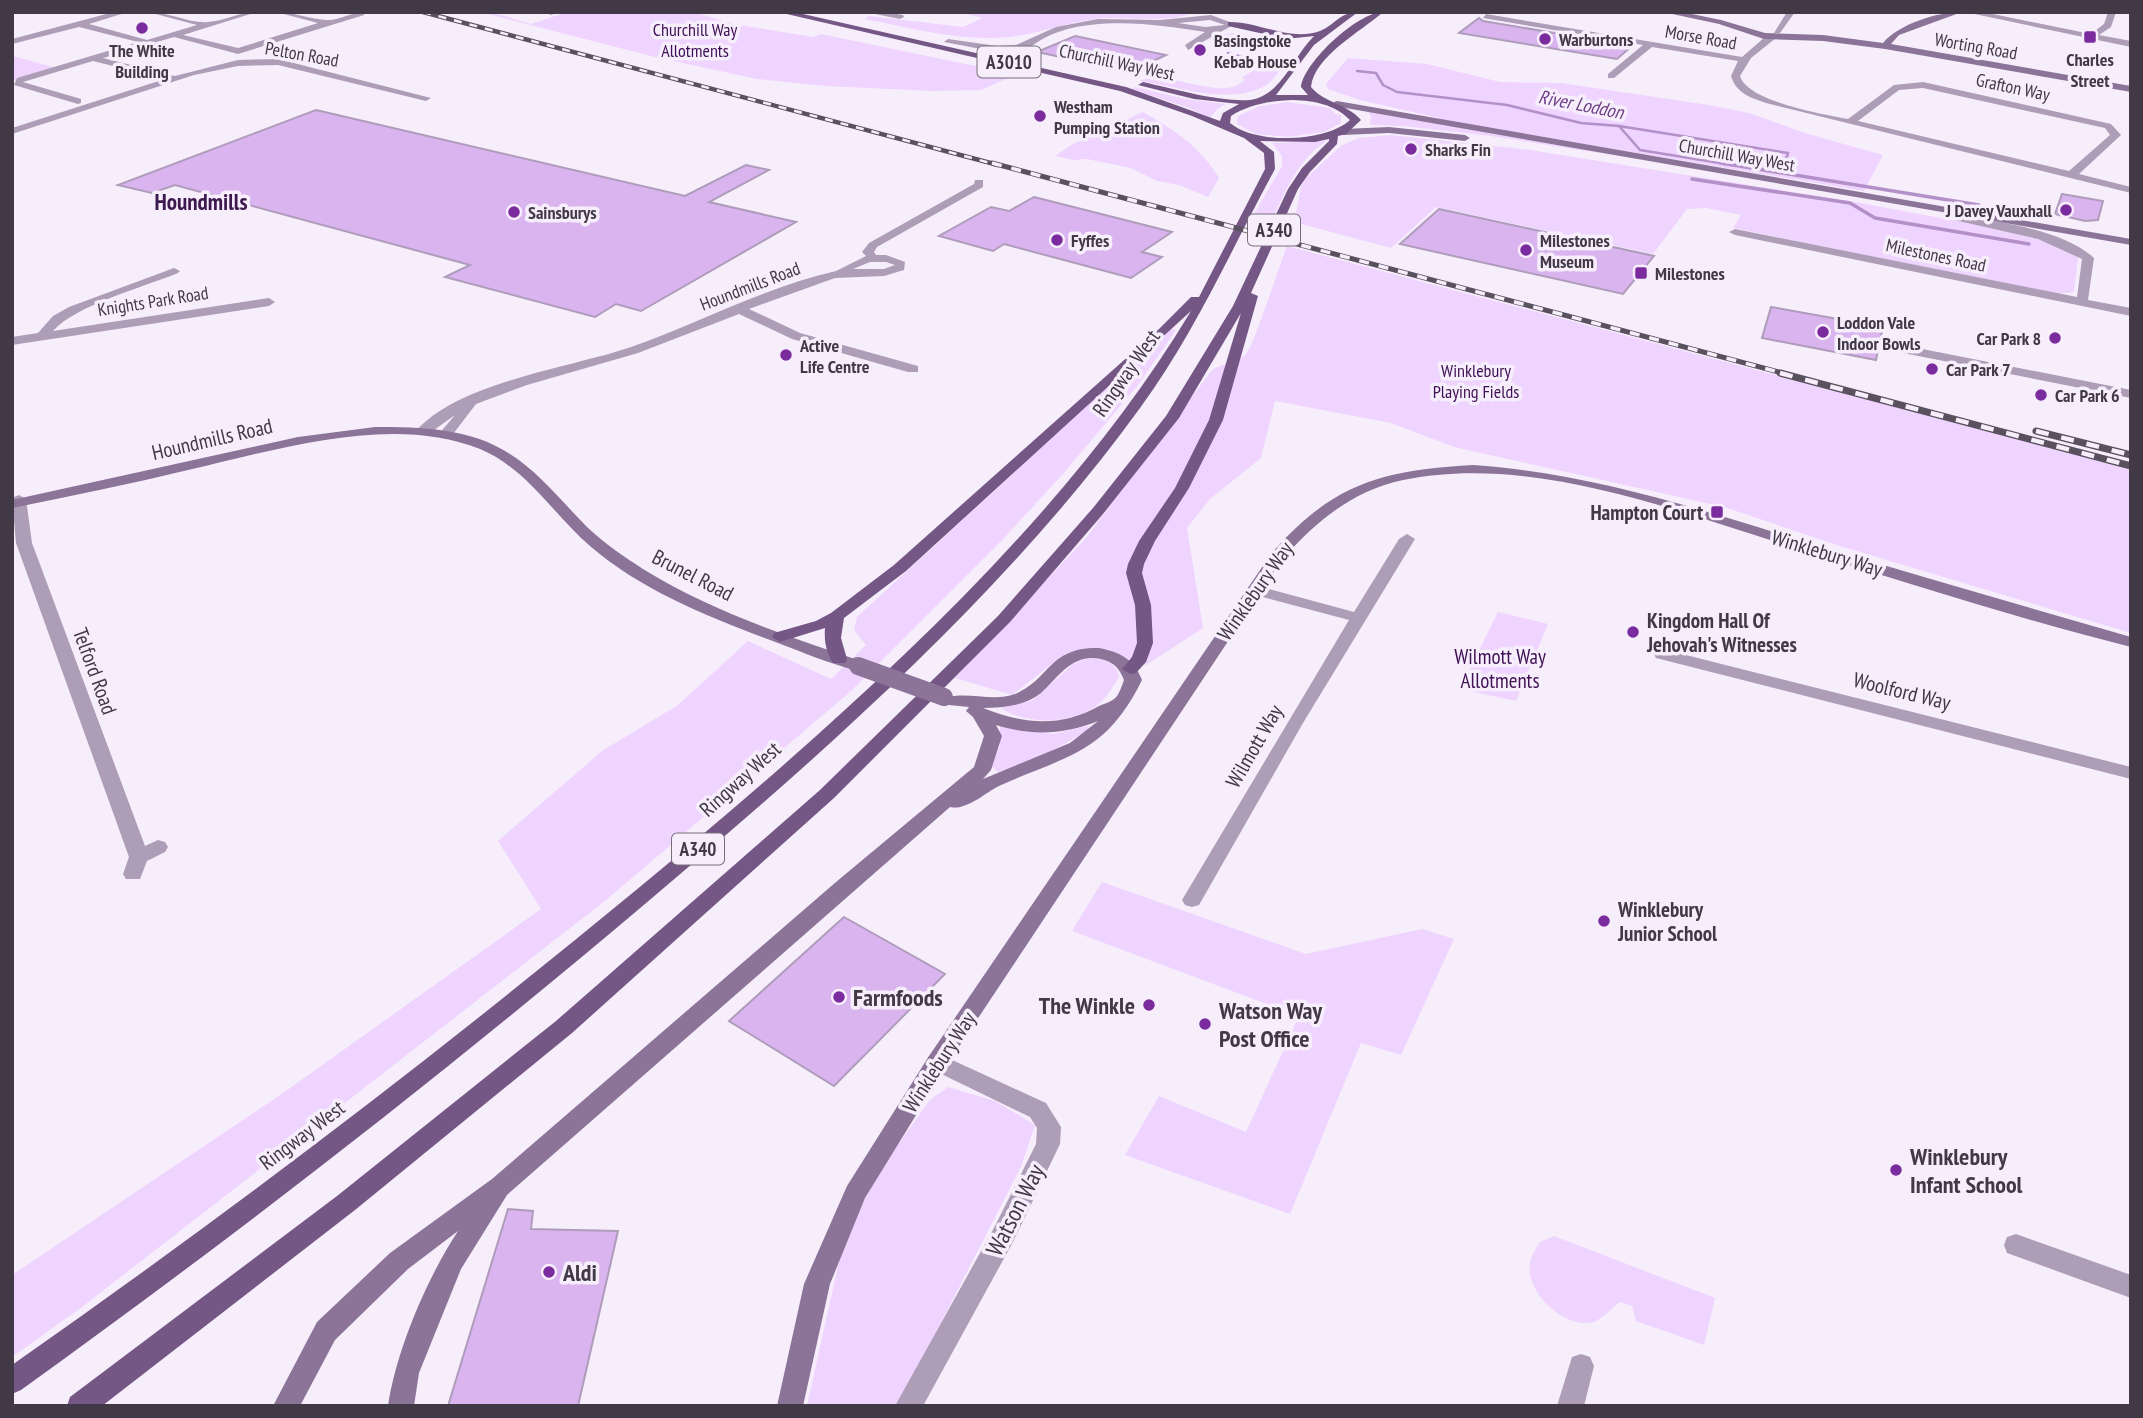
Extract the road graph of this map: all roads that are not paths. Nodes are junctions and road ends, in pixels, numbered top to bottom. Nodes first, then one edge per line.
1 (78, 12) edge
2 (124, 12) edge
3 (152, 12) edge
4 (253, 12) edge
5 (280, 12) edge
6 (782, 12) edge
7 (813, 12) edge
8 (1354, 12) edge
9 (1379, 12) edge
10 (1667, 12) edge
11 (1791, 12) edge
12 (1958, 12) edge
13 (1969, 12) edge
14 (2112, 12) edge
15 (361, 13) edge
16 (874, 13) edge
17 (895, 15) edge
18 (1486, 16) dead end
19 (101, 19) junction
20 (328, 23) junction
21 (79, 24) junction
22 (205, 25) junction
23 (1195, 28) junction
24 (1223, 28) junction
25 (1322, 33) junction
26 (1769, 33) junction
27 (172, 35) junction
28 (1286, 36) junction
29 (2093, 36) junction
30 (146, 42) junction
31 (948, 42) junction
32 (12, 43) edge
33 (1650, 44) junction
34 (1027, 45) junction
35 (1885, 46) junction
36 (1188, 47) dead end
37 (2124, 48) edge
38 (1302, 55) junction
39 (93, 58) junction
40 (1745, 60) junction
41 (1034, 62) junction
42 (1611, 76) dead end
43 (174, 78) junction
44 (2131, 89) edge
45 (426, 98) dead end
46 (1264, 99) junction
47 (1317, 100) junction
48 (78, 101) dead end
49 (1250, 103) junction
50 (1337, 104) junction
51 (1851, 121) junction
52 (12, 131) edge
53 (1239, 132) junction
54 (1338, 133) junction
55 (2071, 175) junction
56 (979, 182) dead end
57 (2131, 190) edge
58 (1958, 218) junction
59 (1735, 232) dead end
60 (2131, 242) edge
61 (2131, 249) edge
62 (1263, 255) junction
63 (874, 259) junction
64 (174, 271) dead end
65 (840, 272) junction
66 (1208, 287) junction
67 (269, 302) dead end
68 (2082, 302) junction
69 (741, 310) junction
70 (2131, 312) edge
71 (43, 335) junction
72 (12, 341) edge
73 (1902, 349) dead end
74 (913, 369) dead end
75 (2131, 394) edge
76 (474, 399) junction
77 (422, 432) junction
78 (444, 435) junction
79 (17, 502) edge
80 (1407, 539) dead end
81 (1254, 590) junction
82 (836, 616) junction
83 (1360, 618) junction
84 (780, 638) junction
85 (2131, 642) edge
86 (1662, 654) dead end
87 (839, 659) junction
88 (1130, 669) junction
89 (949, 699) junction
90 (1124, 700) junction
91 (980, 713) junction
92 (2131, 772) edge
93 (916, 825) junction
94 (158, 848) dead end
95 (1192, 900) dead end
96 (937, 1062) junction
97 (500, 1186) junction
98 (2016, 1245) dead end
99 (2131, 1287) edge
100 (1581, 1366) dead end
101 (12, 1381) edge
102 (80, 1406) edge
103 (286, 1406) edge
104 (401, 1406) edge
105 (790, 1406) edge
106 (908, 1406) edge
107 (1570, 1406) edge

1 - 19 street
2 - 19 street
3 - 22 street
4 - 22 street
5 - 20 street
6 - 53 main road, Churchill Way West / A3010
7 - 31 main road, Churchill Way West / A3010
8 - 25 main road
9 - 47 main road
10 - 26 street, Worting Road
11 - 26 street
12 - 35 street
13 - 29 street
14 - 29 street
15 - 20 street
16 - 17 street
18 - 33 street, Morse Road
19 - 21 street
20 - 27 street
21 - 30 street
21 - 32 street
22 - 27 street
23 - 24 street
23 - 24 street
23 - 34 street
23 - 36 street
24 - 28 main road
25 - 28 main road
25 - 38 main road
26 - 35 street, Worting Road
26 - 40 street
27 - 30 street
28 - 38 main road
29 - 37 street
30 - 39 street
31 - 34 street
31 - 41 main road, Churchill Way West / A3010
33 - 40 street, Morse Road
33 - 42 street
34 - 41 street
35 - 44 street, Worting Road
38 - 46 main road
39 - 43 street
39 - 48 street
40 - 51 street
41 - 49 main road, Churchill Way West / A3010
43 - 45 street, Pelton Road
43 - 52 street, Pelton Road
46 - 47 main road
46 - 49 main road
47 - 50 main road
49 - 53 main road
50 - 54 main road
50 - 60 street, Churchill Way West
51 - 55 street
51 - 55 street, Grafton Way
53 - 54 main road
53 - 66 main road, Ringway West / A340
54 - 58 street, Churchill Way West
54 - 62 main road, A340
55 - 57 street
56 - 63 street
58 - 61 street, Churchill Way West
58 - 68 street
59 - 68 street, Milestones Road
62 - 88 main road
62 - 102 main road, A340
63 - 65 street, Houndmills Road
63 - 65 street, Houndmills Road
64 - 71 street, Knights Park Road
65 - 69 street, Houndmills Road
66 - 82 main road
66 - 101 main road, Ringway West / A340
67 - 71 street, Knights Park Road
68 - 70 street, Milestones Road
69 - 74 street
69 - 76 street, Houndmills Road
71 - 72 street, Knights Park Road
73 - 75 street
76 - 77 street, Houndmills Road
76 - 78 street
77 - 78 street, Houndmills Road
77 - 79 street, Houndmills Road
78 - 84 street, Brunel Road
79 - 94 street, Telford Road
80 - 83 street, Wilmott Way
81 - 83 street
81 - 85 street, Winklebury Way
81 - 96 street, Winklebury Way
82 - 84 main road
82 - 87 main road
83 - 95 street, Wilmott Way
84 - 87 street, Brunel Road
86 - 92 street, Woolford Way
87 - 89 street, Brunel Road, bridge
88 - 89 street, Brunel Road
88 - 90 street
89 - 91 street, Brunel Road
90 - 91 street, Brunel Road
90 - 93 street
91 - 93 street
93 - 97 street
96 - 105 street, Winklebury Way
96 - 106 street, Watson Way
97 - 103 street
97 - 104 street
98 - 99 street
100 - 107 street

